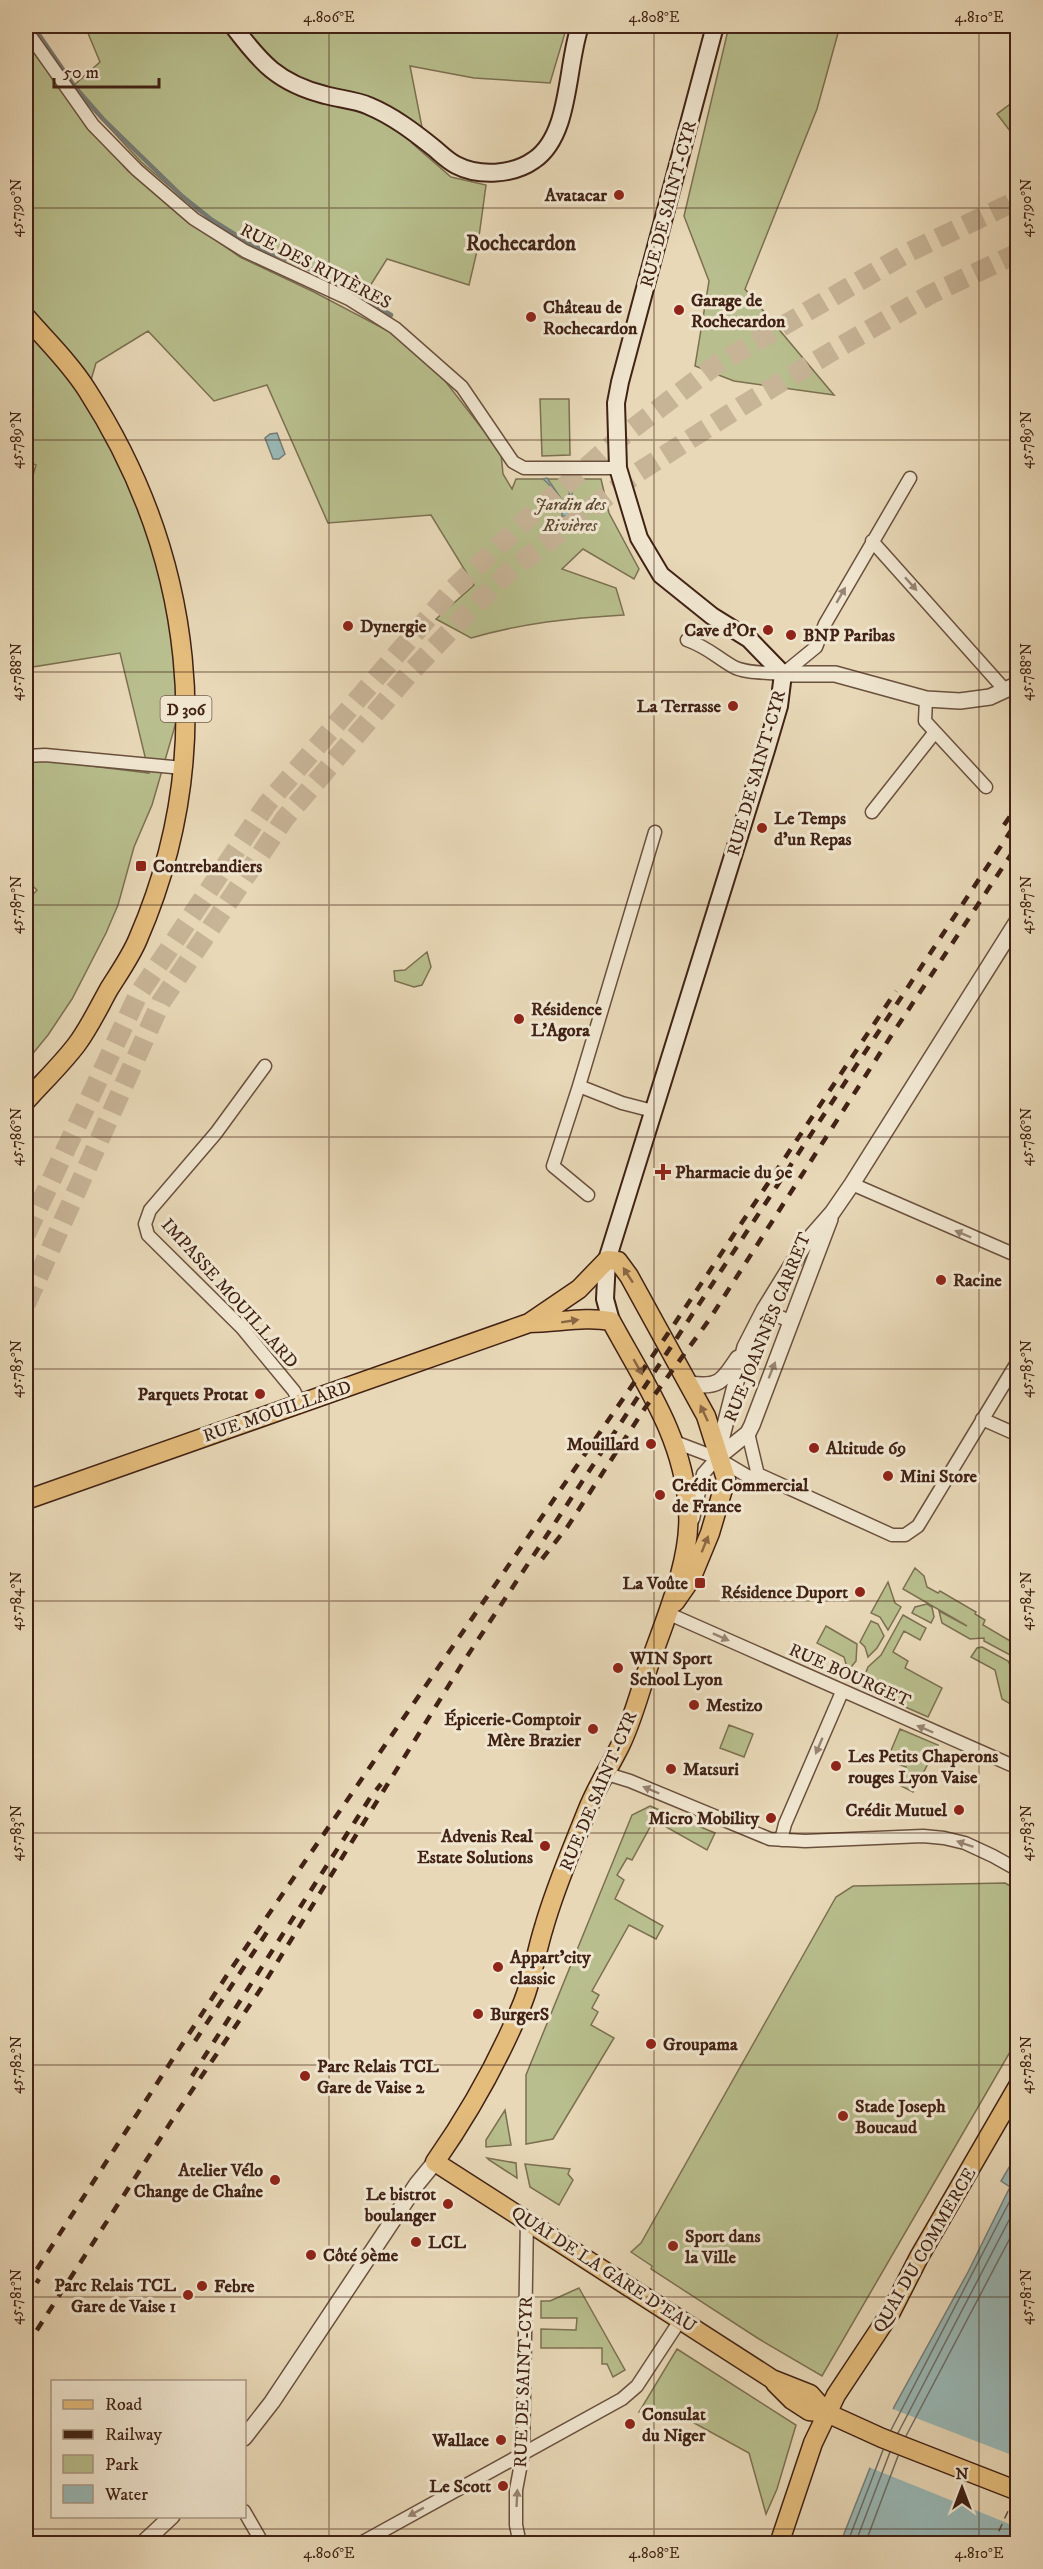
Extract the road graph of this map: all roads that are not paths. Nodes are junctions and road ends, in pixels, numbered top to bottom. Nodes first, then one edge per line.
1 (233, 26) edge
2 (580, 26) edge
3 (715, 26) edge
4 (26, 30) edge
5 (26, 317) edge
6 (618, 468) junction
7 (910, 478) dead end
8 (872, 541) junction
9 (687, 640) dead end
10 (783, 674) junction
11 (1011, 687) edge
12 (926, 699) junction
13 (935, 732) junction
14 (26, 756) edge
15 (183, 768) junction
16 (986, 787) dead end
17 (872, 812) dead end
18 (655, 832) dead end
19 (1017, 920) edge
20 (265, 1066) dead end
21 (579, 1086) junction
22 (26, 1101) edge
23 (653, 1111) junction
24 (852, 1184) junction
25 (588, 1196) dead end
26 (832, 1213) junction
27 (1017, 1256) edge
28 (607, 1260) junction
29 (764, 1310) junction
30 (611, 1321) junction
31 (792, 1322) junction
32 (529, 1323) junction
33 (745, 1347) junction
34 (1017, 1361) edge
35 (690, 1384) junction
36 (300, 1403) junction
37 (982, 1419) junction
38 (748, 1433) junction
39 (1017, 1435) edge
40 (675, 1442) junction
41 (717, 1458) junction
42 (758, 1475) junction
43 (26, 1500) edge
44 (687, 1545) junction
45 (667, 1614) junction
46 (842, 1692) junction
47 (1017, 1768) edge
48 (604, 1773) junction
49 (781, 1840) junction
50 (1017, 1870) edge
51 (1017, 2086) edge
52 (435, 2162) junction
53 (527, 2219) junction
54 (681, 2319) junction
55 (827, 2413) junction
56 (246, 2435) edge
57 (523, 2453) junction
58 (1017, 2491) edge
59 (246, 2515) edge
60 (171, 2518) edge
61 (142, 2544) edge
62 (262, 2544) edge
63 (359, 2544) edge
64 (520, 2544) edge
65 (779, 2544) edge

1 - 2 main road
3 - 6 main road, RUE DE SAINT-CYR
4 - 6 street, RUE DES RIVIÈRES
5 - 15 main road, D 306
6 - 10 main road, RUE DE SAINT-CYR
7 - 8 street
10 -> 8 street
8 -> 11 street
9 - 10 street
10 - 12 street
10 - 23 main road, RUE DE SAINT-CYR
11 - 12 street
12 - 13 street
13 - 16 street
13 - 17 street
14 - 15 street
15 - 22 main road, D 306
18 - 21 street
19 - 24 street, RUE JOANNÈS CARRET
20 - 36 street, IMPASSE MOUILLARD
21 - 23 street
21 - 25 street
23 - 28 main road, RUE DE SAINT-CYR
24 - 26 street, RUE JOANNÈS CARRET
27 -> 24 street
26 - 29 street, RUE JOANNÈS CARRET
26 - 31 street, RUE JOANNÈS CARRET
28 - 30 main road, RUE DE SAINT-CYR
28 - 32 main road, RUE MOUILLARD
35 -> 28 main road, RUE DE SAINT-CYR
29 - 31 street
29 - 33 street, RUE JOANNÈS CARRET
32 -> 30 main road, RUE MOUILLARD
30 -> 40 main road, RUE DE SAINT-CYR
38 -> 31 street, RUE JOANNÈS CARRET
32 - 36 main road, RUE MOUILLARD
33 - 35 street
33 - 41 street, RUE JOANNÈS CARRET
34 - 37 street
41 -> 35 main road, RUE DE SAINT-CYR
36 - 43 main road, RUE MOUILLARD
37 - 39 street
37 - 42 street
38 - 41 street, RUE JOANNÈS CARRET
38 - 42 street
40 - 41 street
40 - 44 main road, RUE DE SAINT-CYR
41 - 42 street
41 - 44 street, RUE DE SAINT-CYR
45 -> 41 main road, RUE DE SAINT-CYR
44 - 45 main road, RUE DE SAINT-CYR
45 -> 46 street, RUE BOURGET
45 - 48 main road, RUE DE SAINT-CYR
47 -> 46 street, RUE BOURGET
46 -> 49 street
49 -> 48 street
48 - 52 main road, RUE DE SAINT-CYR
50 -> 49 street
51 - 55 main road, QUAI DU COMMERCE
52 - 53 main road, QUAI DE LA GARE D'EAU
52 - 56 street
53 - 54 main road, QUAI DE LA GARE D'EAU
53 - 57 street, RUE DE SAINT-CYR
54 - 55 main road, QUAI DE LA GARE D'EAU
54 - 57 street
55 - 58 main road, QUAI DE LA GARE D'EAU
55 - 65 main road, QUAI DU COMMERCE
57 -> 63 street
64 -> 57 street, RUE DE SAINT-CYR
59 - 62 street
60 - 61 street

